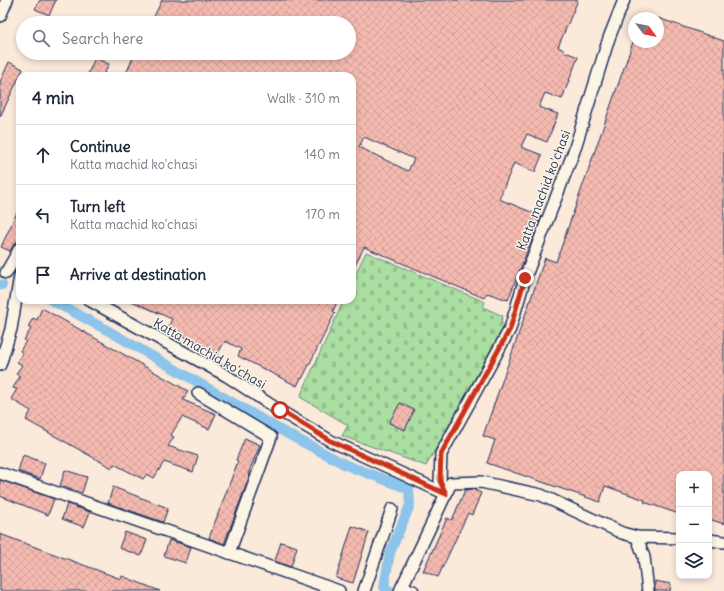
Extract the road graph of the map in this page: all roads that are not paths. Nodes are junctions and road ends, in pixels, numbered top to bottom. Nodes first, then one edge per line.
1 (7, 0) edge
2 (624, 0) edge
3 (0, 16) edge
4 (16, 254) edge
5 (3, 272) edge
6 (16, 275) edge
7 (16, 300) edge
8 (96, 304) edge
9 (0, 364) edge
10 (198, 393) dead end
11 (0, 473) edge
12 (446, 494) junction
13 (392, 509) dead end
14 (637, 537) junction
15 (676, 538) edge
16 (712, 540) edge
17 (724, 542) edge
18 (229, 552) junction
19 (401, 589) edge
20 (339, 591) edge
21 (364, 591) edge
22 (414, 591) edge
23 (648, 591) edge

1 - 3 street
2 - 12 street, Katta machid ko'chasi
4 - 5 street
5 - 6 street
7 - 9 street
8 - 12 street, Katta machid ko'chasi
10 - 18 street
11 - 18 street
12 - 14 street
12 - 19 street
13 - 21 street
14 - 15 street
14 - 23 street
16 - 17 street
18 - 20 street
19 - 22 street

